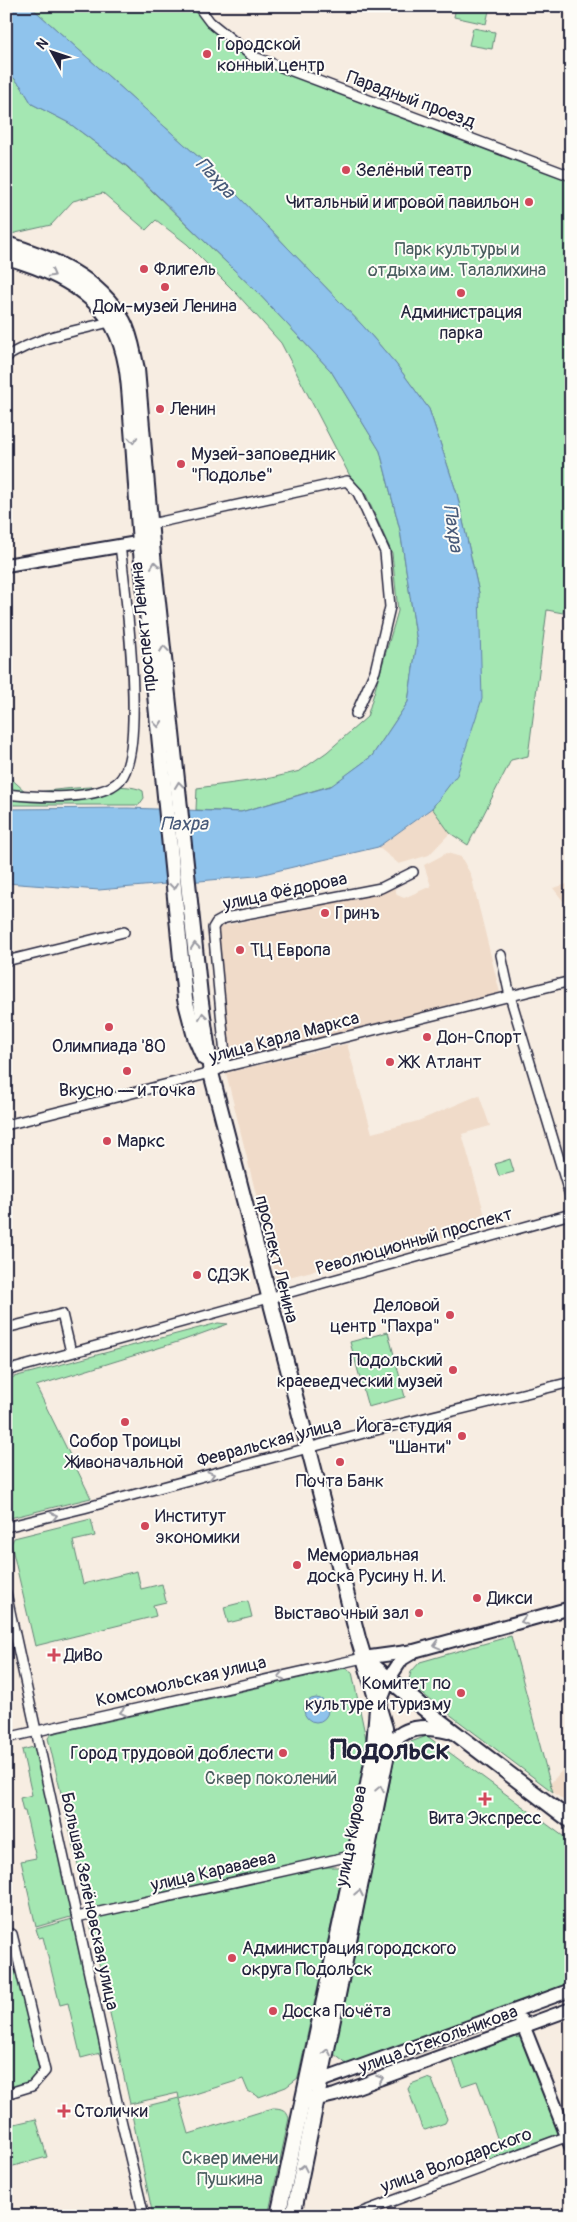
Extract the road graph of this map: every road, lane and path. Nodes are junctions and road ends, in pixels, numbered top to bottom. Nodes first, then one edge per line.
1 (198, 6) edge
2 (571, 176) edge
3 (6, 244) edge
4 (6, 257) edge
5 (110, 322) junction
6 (6, 356) edge
7 (151, 524) junction
8 (146, 541) junction
9 (120, 544) junction
10 (6, 565) edge
11 (356, 714) dead end
12 (6, 794) edge
13 (413, 872) dead end
14 (124, 932) dead end
15 (501, 955) dead end
16 (6, 962) edge
17 (571, 981) edge
18 (510, 996) junction
19 (224, 1067) junction
20 (211, 1073) junction
21 (6, 1125) edge
22 (571, 1200) edge
23 (571, 1214) edge
24 (268, 1298) junction
25 (6, 1328) edge
26 (71, 1352) junction
27 (6, 1370) edge
28 (571, 1382) edge
29 (308, 1449) junction
30 (6, 1527) edge
31 (6, 1593) edge
32 (571, 1608) edge
33 (414, 1651) junction
34 (363, 1658) junction
35 (388, 1680) junction
36 (377, 1708) junction
37 (36, 1731) junction
38 (455, 1733) junction
39 (6, 1738) edge
40 (386, 1759) junction
41 (571, 1821) edge
42 (355, 1855) junction
43 (77, 1917) junction
44 (12, 1934) dead end
45 (571, 1990) edge
46 (571, 2009) edge
47 (518, 2010) junction
48 (524, 2026) junction
49 (321, 2080) junction
50 (306, 2086) junction
51 (6, 2094) edge
52 (317, 2100) junction
53 (303, 2102) junction
54 (569, 2139) edge
55 (144, 2216) edge
56 (278, 2216) edge
57 (293, 2216) edge
58 (352, 2216) edge

1 - 2 street, Парадный проезд
3 - 7 main road, проспект Ленина
4 -> 5 main road, проспект Ленина
5 - 6 street
5 -> 8 main road, проспект Ленина
7 - 8 main road, проспект Ленина
7 - 11 street
8 - 9 main road
20 -> 8 main road, проспект Ленина
8 -> 20 main road, проспект Ленина
9 - 10 main road
9 - 12 street
13 - 19 street, улица Фёдорова
14 - 16 street
15 - 18 street
17 - 18 street, улица Карла Маркса
18 - 19 street, улица Карла Маркса
18 - 22 street
19 - 20 street, улица Карла Маркса
20 - 21 street, улица Карла Маркса
20 - 24 main road, проспект Ленина
23 - 24 street, Революционный проспект
24 - 26 street, Революционный проспект
24 - 29 main road, проспект Ленина
25 - 26 street
26 - 27 street, Революционный проспект
28 - 29 street, Февральская улица
30 -> 29 street, Февральская улица
29 - 34 main road, проспект Ленина
31 - 37 street, Большая Зелёновская улица
32 -> 33 main road
33 - 34 main road
33 - 35 main road
34 - 35 main road
34 - 36 main road, проспект Ленина
34 -> 37 street, Комсомольская улица
35 - 36 main road
35 - 38 main road
36 - 40 main road, улица Кирова
36 - 42 main road, улица Кирова
37 - 39 street, Комсомольская улица
37 - 43 street, Большая Зелёновская улица
38 - 40 main road
38 - 41 main road
49 -> 40 main road, улица Кирова
42 - 43 street, улица Караваева
42 - 50 main road, улица Кирова
43 - 55 street, Большая Зелёновская улица
44 - 51 street
45 - 47 main road, улица Стекольникова
46 - 48 main road, улица Стекольникова
47 - 48 main road
47 - 49 main road, улица Стекольникова
52 -> 48 main road, улица Стекольникова
48 - 54 main road
49 - 50 main road, улица Стекольникова
49 - 52 main road, улица Кирова
49 - 53 main road
50 - 53 main road, улица Кирова
52 - 53 main road, улица Стекольникова
57 -> 52 main road, улица Кирова
53 - 56 main road, улица Кирова
54 - 58 street, улица Володарского

